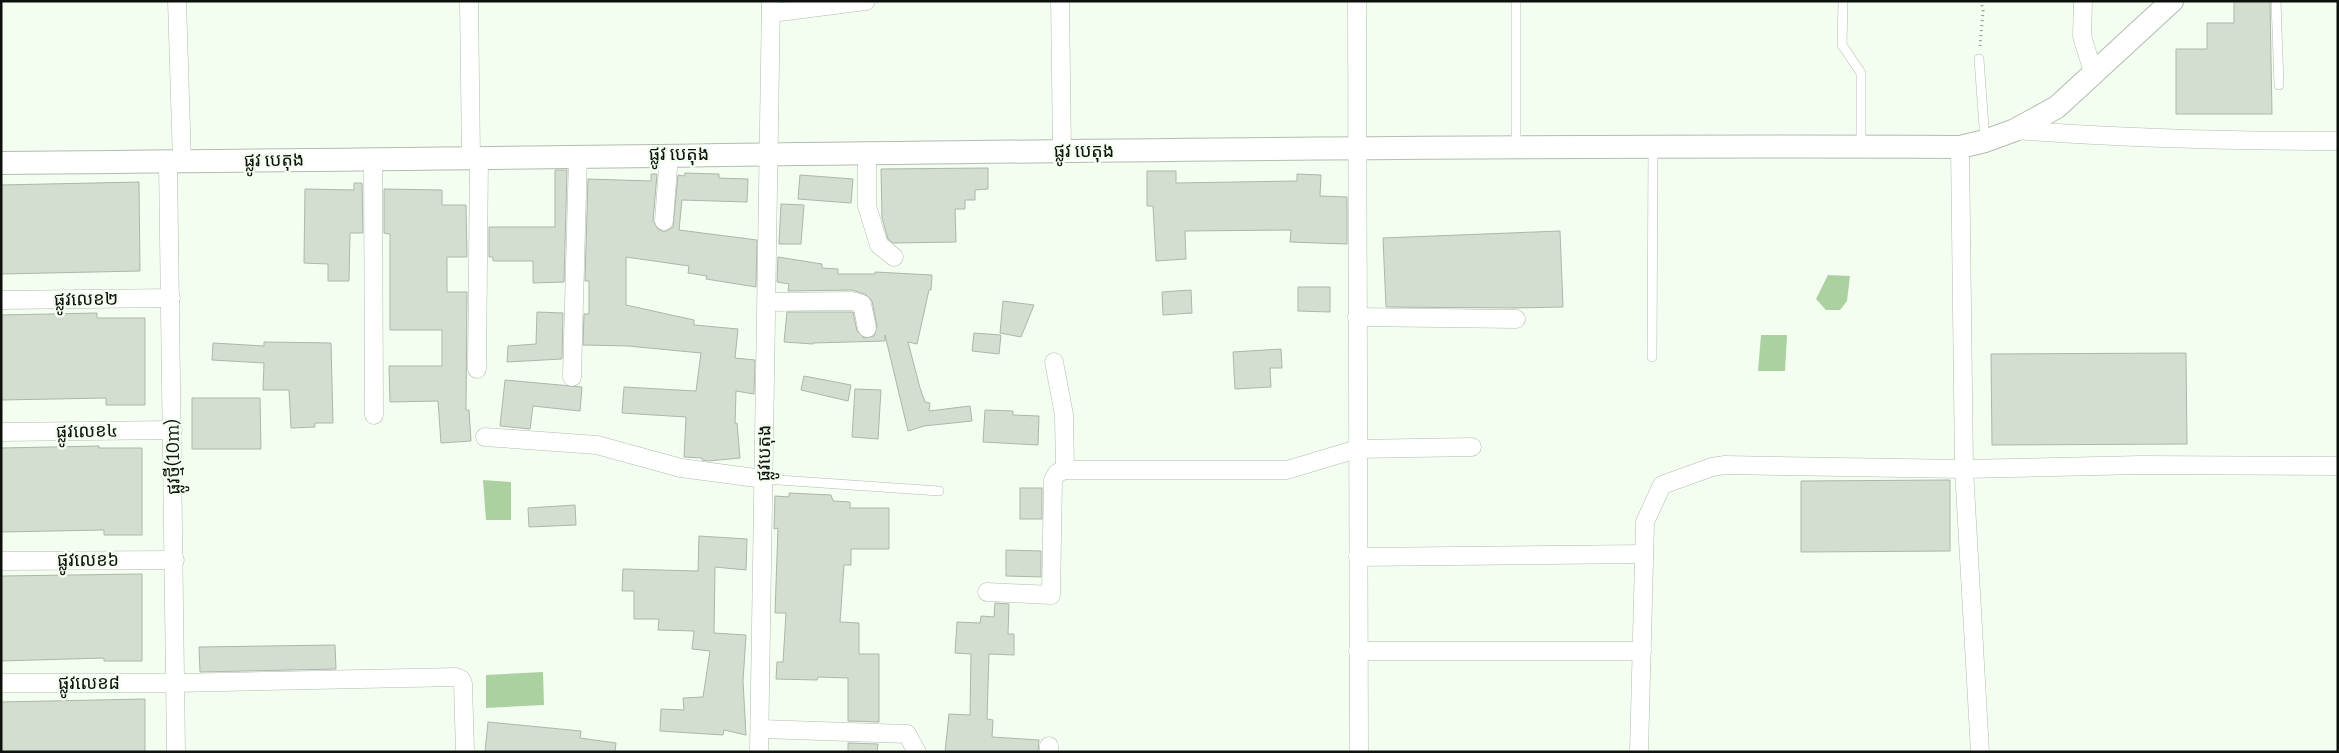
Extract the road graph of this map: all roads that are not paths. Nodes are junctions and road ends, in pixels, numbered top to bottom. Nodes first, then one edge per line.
1 (177, 1) edge
2 (469, 1) edge
3 (866, 1) edge
4 (1060, 1) edge
5 (1357, 1) edge
6 (1516, 1) edge
7 (1843, 1) edge
8 (2083, 1) edge
9 (2172, 1) edge
10 (2276, 1) edge
11 (771, 7) edge
12 (1979, 59) road end
13 (2093, 72) junction
14 (2279, 85) dead end
15 (2015, 130) junction
16 (1985, 141) junction
17 (2338, 141) edge
18 (1653, 146) junction
19 (1516, 147) junction
20 (1861, 147) junction
21 (1960, 147) junction
22 (1356, 149) junction
23 (1062, 152) junction
24 (867, 153) junction
25 (669, 154) junction
26 (768, 154) junction
27 (578, 156) junction
28 (475, 157) junction
29 (373, 158) junction
30 (175, 162) junction
31 (1, 164) edge
32 (664, 221) dead end
33 (894, 257) dead end
34 (171, 298) junction
35 (1, 300) edge
36 (766, 302) junction
37 (1357, 317) junction
38 (1516, 319) dead end
39 (867, 328) dead end
40 (1652, 357) dead end
41 (1054, 362) dead end
42 (477, 369) dead end
43 (572, 377) dead end
44 (374, 415) dead end
45 (173, 430) junction
46 (1, 432) edge
47 (485, 437) dead end
48 (1472, 447) dead end
49 (1357, 449) junction
50 (2338, 466) edge
51 (1964, 468) junction
52 (1065, 470) junction
53 (764, 479) junction
54 (939, 491) dead end
55 (1644, 554) junction
56 (1358, 557) junction
57 (175, 560) junction
58 (1, 561) edge
59 (987, 592) dead end
60 (1358, 651) junction
61 (1642, 651) junction
62 (1, 683) edge
63 (176, 683) junction
64 (760, 730) junction
65 (176, 752) edge
66 (466, 752) edge
67 (759, 752) edge
68 (917, 752) edge
69 (1359, 752) edge
70 (1639, 752) edge
71 (1980, 752) edge

1 - 30 street, ផ្លូវថ្មី(10m)
2 - 28 street
3 - 11 street
4 - 23 street
5 - 22 street
6 - 19 lane
7 - 20 lane
8 - 13 street
9 - 13 street, ផ្លូវ បេតុង
10 - 14 lane
11 - 26 street, ផ្លូវបេតុង
12 - 16 lane
13 - 15 street, ផ្លូវ បេតុង
15 - 16 street, ផ្លូវ បេតុង
15 - 17 street
16 - 21 street, ផ្លូវ បេតុង
18 - 19 street, ផ្លូវ បេតុង
18 - 20 street, ផ្លូវ បេតុង
18 - 40 lane
19 - 22 street, ផ្លូវ បេតុង
20 - 21 street, ផ្លូវ បេតុង
21 - 51 street
22 - 23 street, ផ្លូវ បេតុង
22 - 37 street
23 - 24 street, ផ្លូវ បេតុង
24 - 26 street, ផ្លូវ បេតុង
24 - 33 street
25 - 26 street, ផ្លូវ បេតុង
25 - 27 street, ផ្លូវ បេតុង
25 - 32 street
26 - 36 street, ផ្លូវបេតុង
27 - 28 street, ផ្លូវ បេតុង
27 - 43 street
28 - 29 street, ផ្លូវ បេតុង
28 - 42 street
29 - 30 street, ផ្លូវ បេតុង
29 - 44 street
30 - 31 street, ផ្លូវ បេតុង
30 - 34 street, ផ្លូវថ្មី(10m)
34 - 35 street, ផ្លូវលេខ២
34 - 45 street, ផ្លូវថ្មី(10m)
36 - 39 street
36 - 53 street, ផ្លូវបេតុង
37 - 38 street
37 - 49 street
41 - 52 street
45 - 46 street, ផ្លូវលេខ៤
45 - 57 street, ផ្លូវថ្មី(10m)
47 - 53 street
48 - 49 street
49 - 52 street
49 - 56 street
50 - 51 street
51 - 55 street
51 - 71 street
52 - 59 street
53 - 54 lane
53 - 64 street, ផ្លូវបេតុង
55 - 56 street
55 - 61 street
56 - 60 street
57 - 58 street, ផ្លូវលេខ៦
57 - 63 street, ផ្លូវថ្មី(10m)
60 - 61 street
60 - 69 street
61 - 70 street
62 - 63 street, ផ្លូវលេខ៨
63 - 65 street, ផ្លូវថ្មី(10m)
63 - 66 street, ផ្លូវលេខ៨
64 - 67 street, ផ្លូវបេតុង
64 - 68 street

